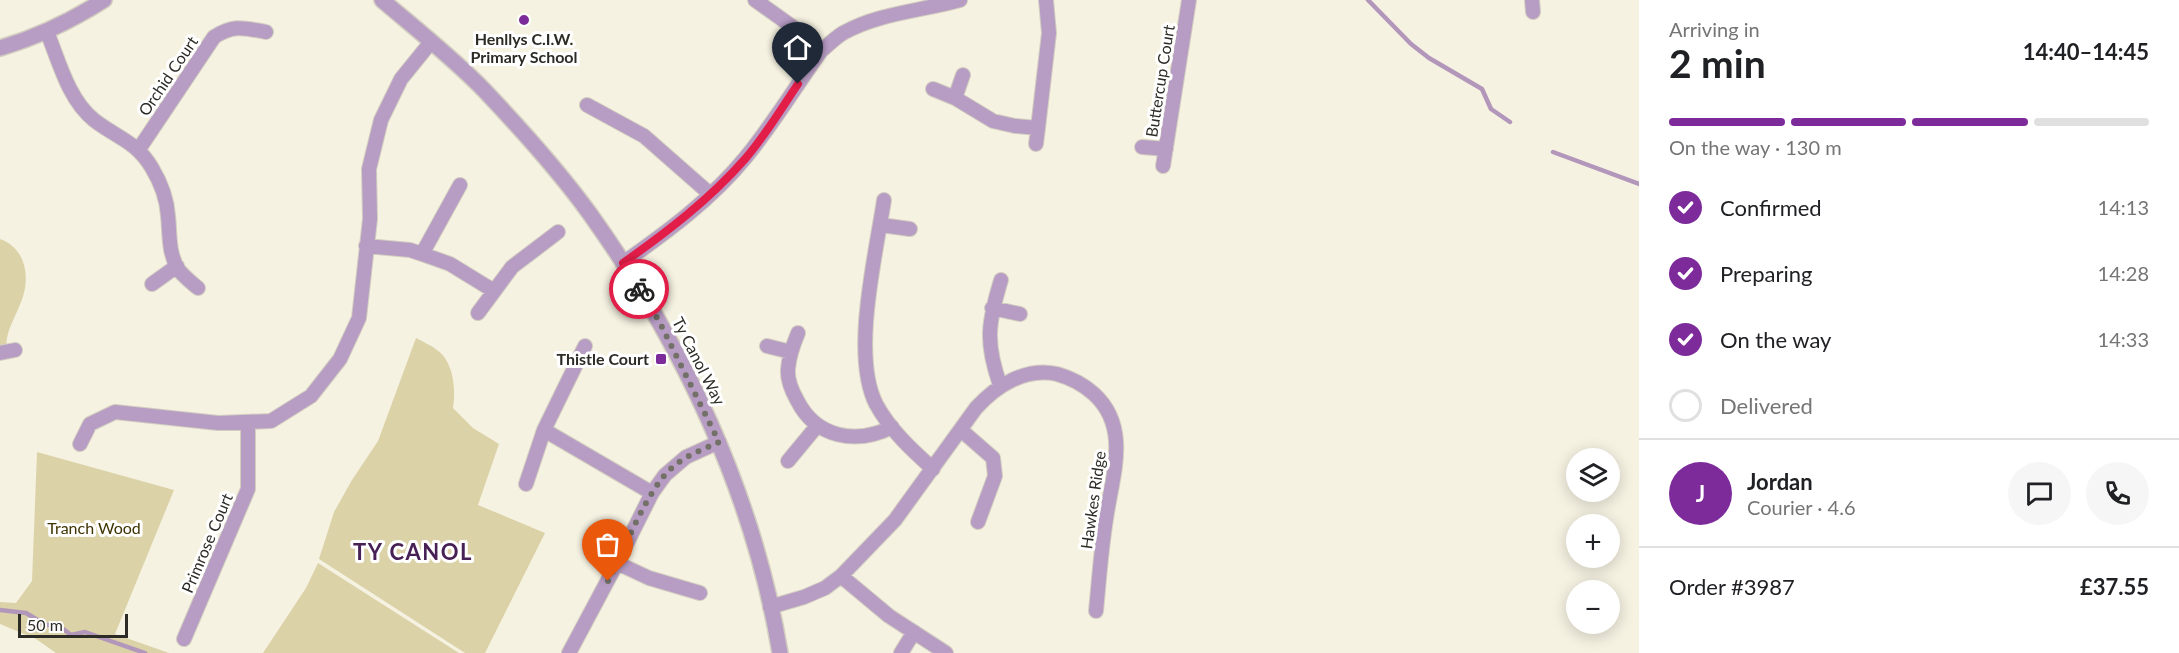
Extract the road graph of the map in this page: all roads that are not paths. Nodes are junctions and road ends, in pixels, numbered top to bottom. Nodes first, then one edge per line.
1 (104, 0) edge
2 (382, 0) edge
3 (755, 0) edge
4 (960, 0) edge
5 (1046, 0) edge
6 (1189, 0) edge
7 (47, 32) junction
8 (266, 32) dead end
9 (431, 42) junction
10 (0, 48) edge
11 (821, 51) junction
12 (963, 75) dead end
13 (933, 89) dead end
14 (955, 98) junction
15 (587, 105) dead end
16 (1038, 128) junction
17 (1036, 144) dead end
18 (1142, 147) dead end
19 (139, 149) junction
20 (1166, 149) junction
21 (1163, 166) dead end
22 (460, 185) dead end
23 (710, 194) junction
24 (884, 200) dead end
25 (880, 225) junction
26 (910, 229) dead end
27 (558, 232) dead end
28 (366, 246) junction
29 (422, 255) junction
30 (623, 263) junction
31 (177, 266) junction
32 (1001, 280) dead end
33 (152, 284) dead end
34 (198, 288) dead end
35 (494, 291) junction
36 (993, 308) junction
37 (478, 313) dead end
38 (1020, 314) dead end
39 (798, 333) dead end
40 (585, 346) dead end
41 (767, 346) dead end
42 (15, 350) dead end
43 (791, 352) junction
44 (0, 353) edge
45 (1000, 385) junction
46 (248, 422) junction
47 (817, 426) junction
48 (892, 427) junction
49 (544, 430) junction
50 (961, 430) junction
51 (719, 442) junction
52 (80, 444) dead end
53 (788, 461) dead end
54 (933, 469) junction
55 (526, 484) dead end
56 (652, 493) junction
57 (978, 522) dead end
58 (617, 563) junction
59 (841, 576) junction
60 (700, 594) dead end
61 (770, 607) junction
62 (1096, 611) dead end
63 (914, 632) junction
64 (184, 639) dead end
65 (569, 653) edge
66 (780, 653) edge
67 (901, 653) edge
68 (946, 653) edge

1 - 7 street
2 - 9 street, Ty Canol Way
3 - 11 street
4 - 11 street
5 - 16 street
6 - 20 street, Buttercup Court
7 - 10 street
7 - 19 street
8 - 19 street, Orchid Court
9 - 28 street
9 - 30 street, Ty Canol Way
11 - 23 street
12 - 14 street
13 - 14 street
14 - 16 street
15 - 23 street
16 - 17 street
18 - 20 street
19 - 31 street
20 - 21 street, Buttercup Court
22 - 29 street
23 - 30 street
24 - 25 street
25 - 26 street
25 - 48 street
27 - 35 street
28 - 29 street
28 - 46 street
29 - 35 street
30 - 51 street, Ty Canol Way
31 - 33 street
31 - 34 street
32 - 36 street
35 - 37 street
36 - 38 street
36 - 45 street
39 - 43 street
40 - 49 street
41 - 43 street
42 - 44 street
43 - 47 street
45 - 50 street, Hawkes Ridge
45 - 62 street, Hawkes Ridge
46 - 52 street
46 - 64 street, Primrose Court
47 - 48 street
47 - 53 street
48 - 54 street
49 - 55 street
49 - 56 street
50 - 54 street, Hawkes Ridge
50 - 57 street
51 - 56 street
51 - 61 street, Ty Canol Way
54 - 59 street, Hawkes Ridge
56 - 58 street
58 - 60 street
58 - 65 street
59 - 61 street, Hawkes Ridge
59 - 63 street
61 - 66 street, Ty Canol Way
63 - 67 street
63 - 68 street

